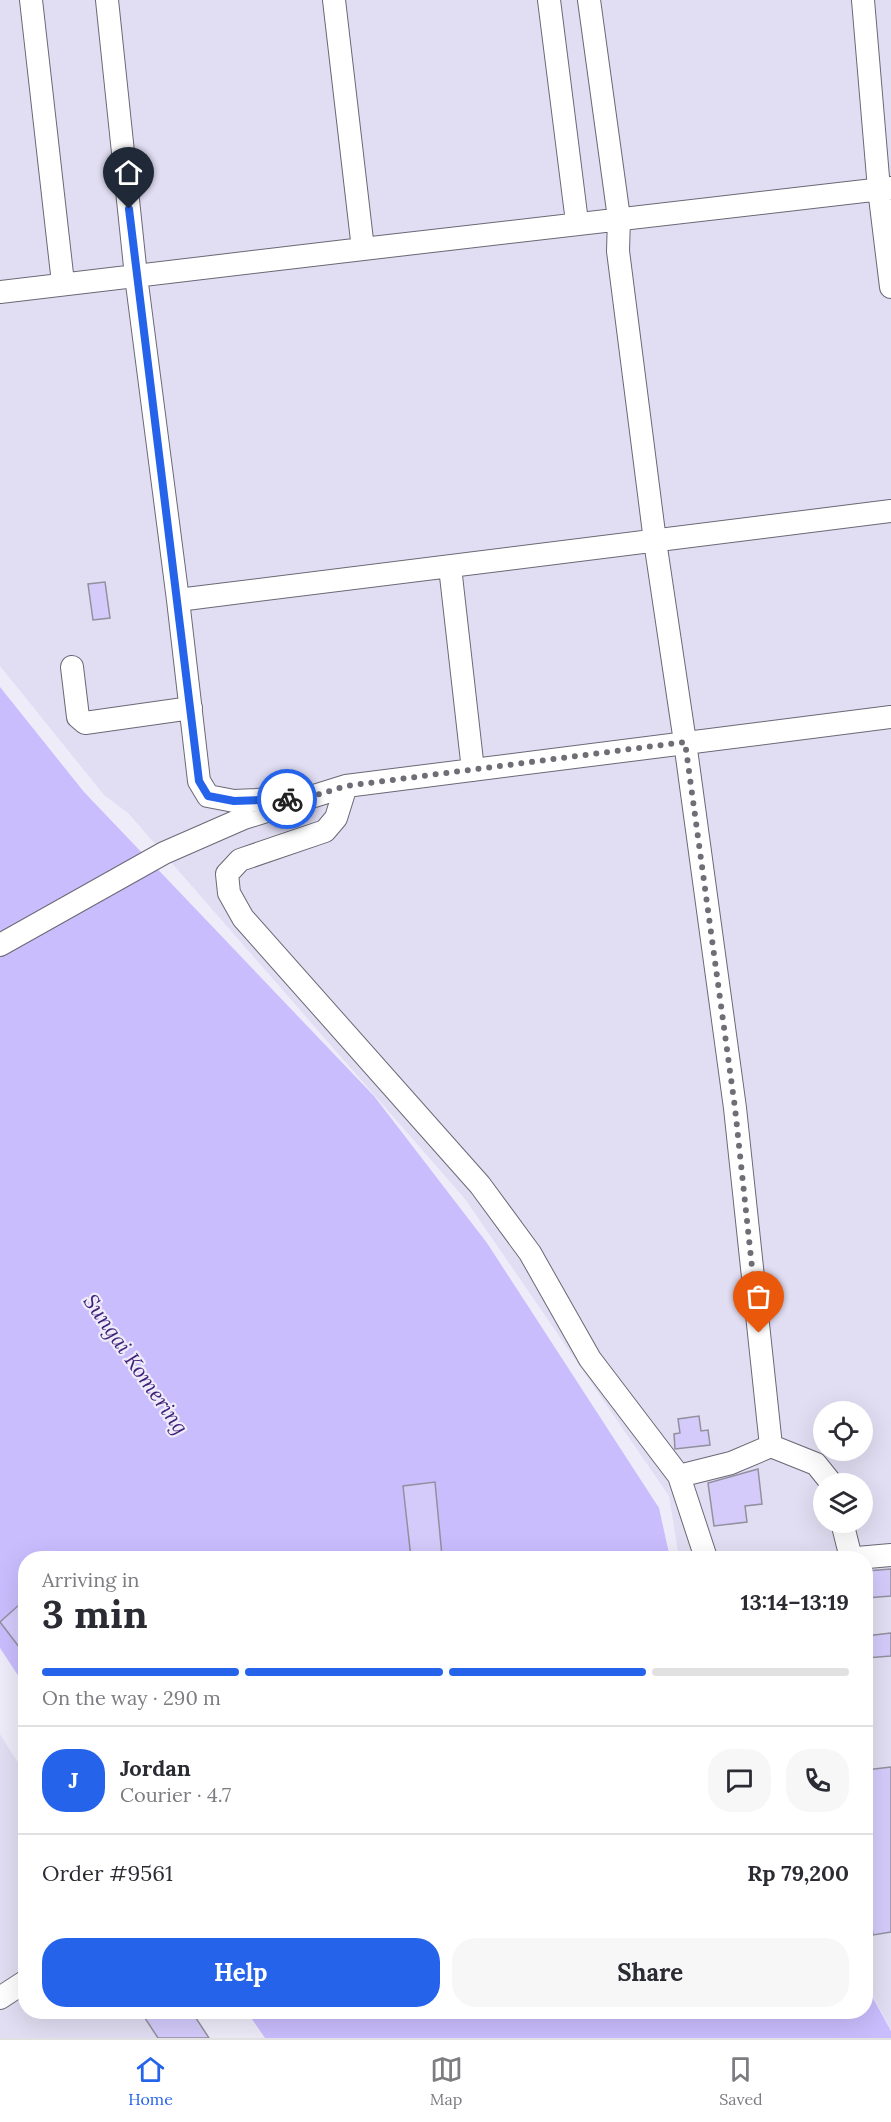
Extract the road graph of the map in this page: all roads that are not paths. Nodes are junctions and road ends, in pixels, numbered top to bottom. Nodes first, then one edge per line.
1 (31, 0) edge
2 (107, 0) edge
3 (334, 0) edge
4 (549, 0) edge
5 (590, 0) edge
6 (863, 0) edge
7 (885, 188) edge
8 (619, 218) junction
9 (577, 222) junction
10 (363, 249) junction
11 (136, 276) junction
12 (63, 283) junction
13 (891, 287) edge
14 (0, 292) edge
15 (891, 511) edge
16 (654, 541) junction
17 (450, 567) junction
18 (178, 600) junction
19 (72, 667) dead end
20 (192, 708) junction
21 (891, 717) edge
22 (685, 742) junction
23 (473, 770) junction
24 (346, 786) junction
25 (307, 798) junction
26 (0, 945) edge
27 (771, 1446) junction
28 (823, 1473) edge
29 (679, 1476) junction
30 (845, 1533) edge
31 (704, 1551) edge
32 (849, 1551) edge
33 (891, 1555) edge
34 (873, 1557) edge
35 (18, 1986) edge
36 (0, 1998) edge

1 - 12 lane
2 - 11 lane
3 - 10 lane
4 - 9 lane
5 - 8 lane
6 - 7 lane
7 - 8 lane
7 - 13 lane
8 - 9 lane
8 - 16 lane
9 - 10 lane
10 - 11 lane
11 - 12 lane
11 - 18 lane
12 - 14 lane
15 - 16 lane
16 - 17 lane
16 - 22 lane
17 - 18 lane
17 - 23 lane
18 - 20 lane
19 - 20 lane
20 - 25 lane
21 - 22 lane
22 - 23 lane
22 - 27 lane
23 - 24 lane
24 - 25 lane
24 - 29 lane
25 - 26 lane
27 - 28 lane
27 - 29 lane
29 - 31 lane
30 - 32 lane
33 - 34 lane
35 - 36 lane

